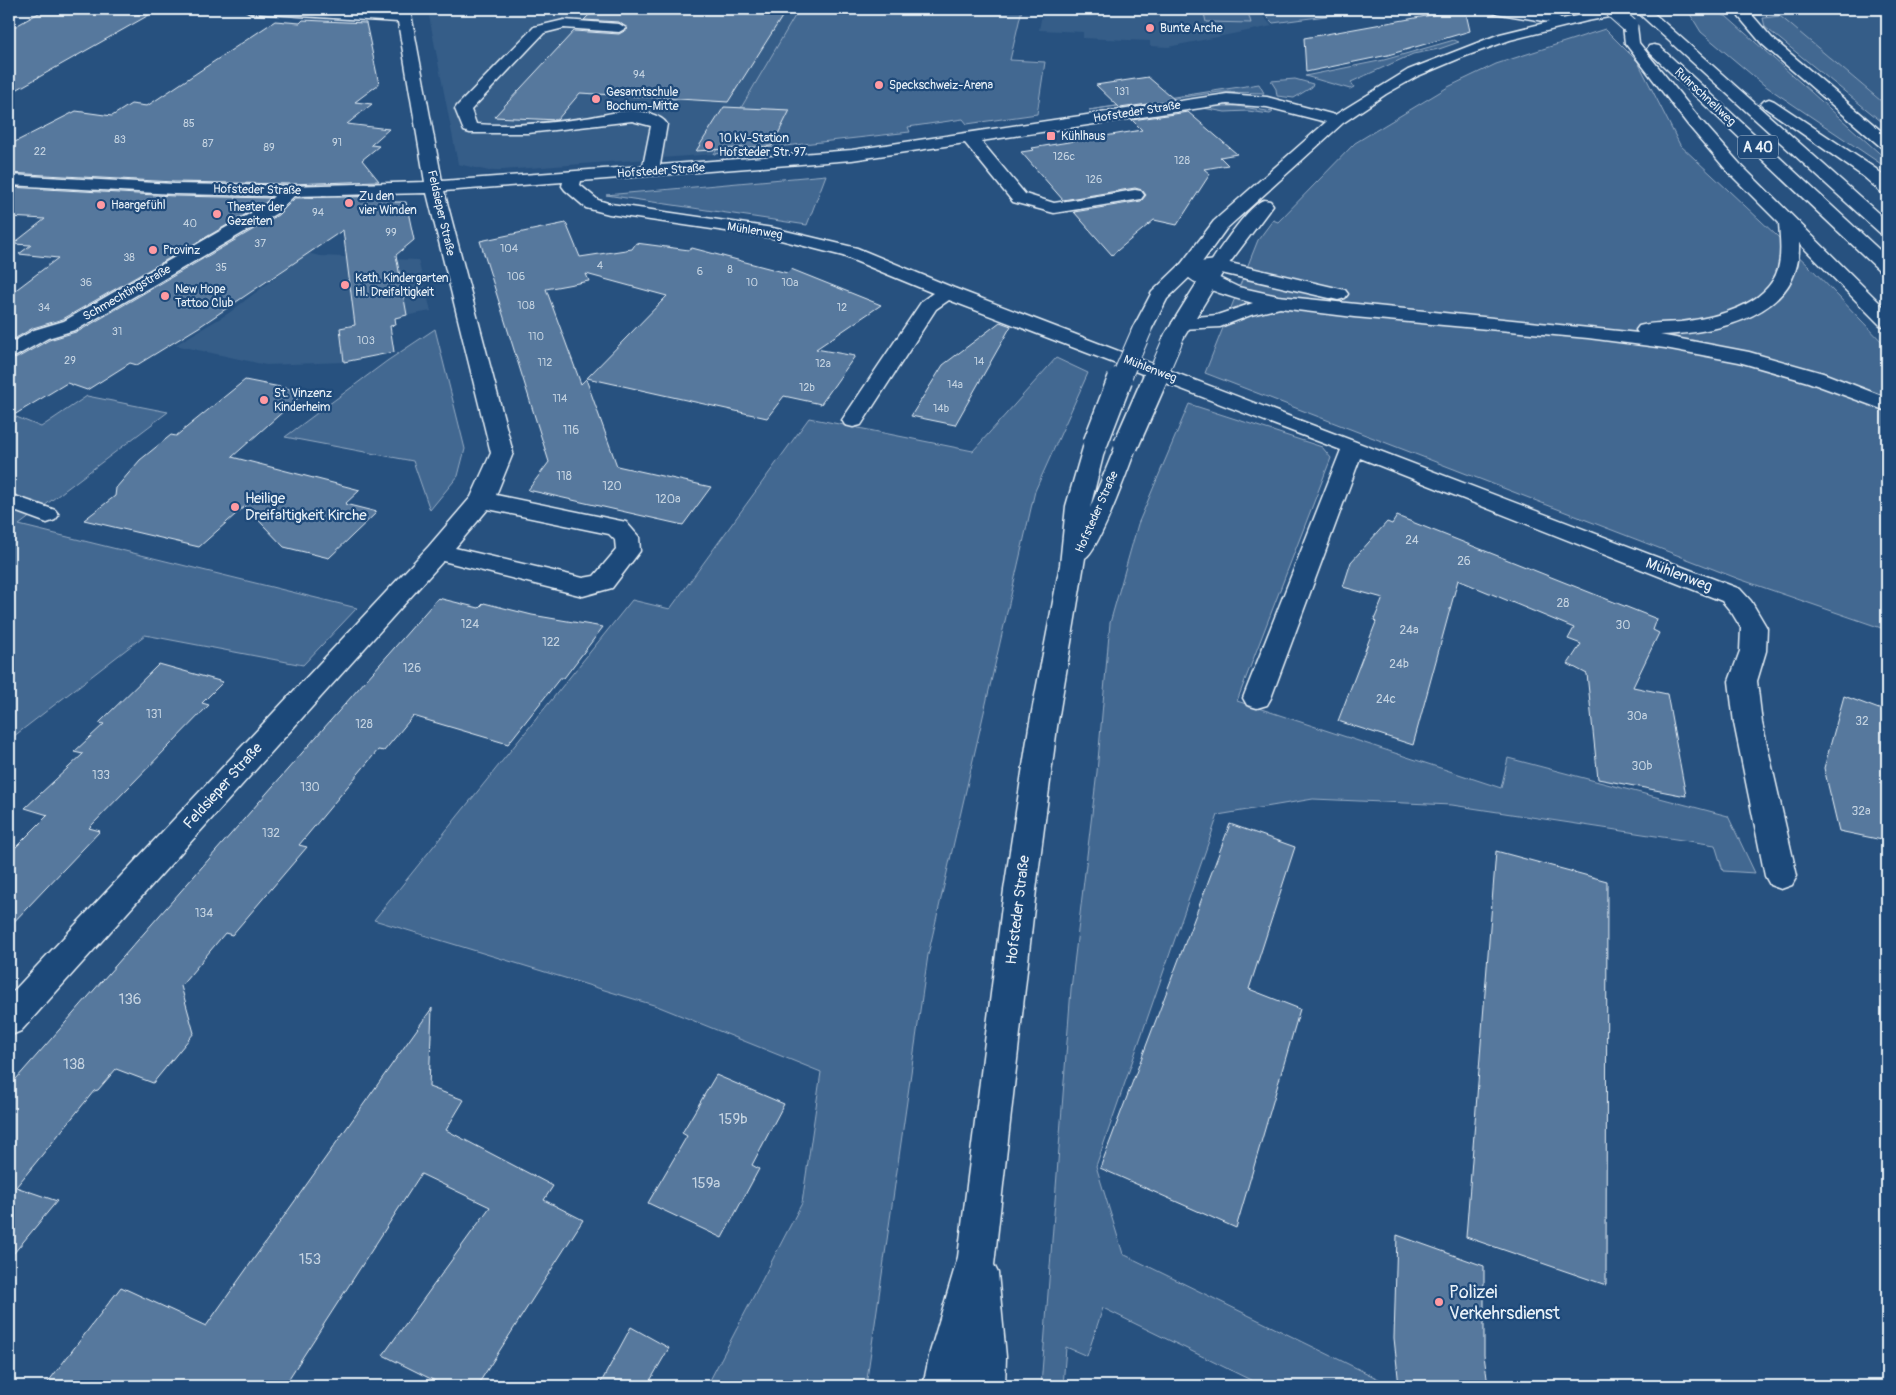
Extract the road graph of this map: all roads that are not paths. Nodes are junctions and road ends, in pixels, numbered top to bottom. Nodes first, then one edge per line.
1 (251, 9) edge
2 (1481, 9) edge
3 (1495, 9) edge
4 (1611, 9) edge
5 (1631, 9) edge
6 (1641, 9) edge
7 (1746, 9) edge
8 (404, 13) edge
9 (1569, 21) junction
10 (1630, 26) junction
11 (619, 28) dead end
12 (1670, 34) junction
13 (1505, 38) junction
14 (1337, 120) junction
15 (970, 138) junction
16 (1887, 144) edge
17 (651, 171) junction
18 (1278, 172) junction
19 (573, 176) junction
20 (9, 180) edge
21 (434, 187) junction
22 (1887, 188) edge
23 (289, 191) junction
24 (1135, 194) dead end
25 (1788, 222) junction
26 (1887, 230) edge
27 (1887, 267) edge
28 (1188, 268) junction
29 (1212, 274) junction
30 (947, 292) junction
31 (1278, 302) junction
32 (1887, 321) edge
33 (1504, 326) junction
34 (1178, 330) junction
35 (1564, 330) junction
36 (9, 352) edge
37 (1887, 405) edge
38 (853, 420) dead end
39 (1353, 447) junction
40 (482, 500) junction
41 (9, 501) edge
42 (47, 515) dead end
43 (438, 552) junction
44 (1072, 564) junction
45 (1257, 698) dead end
46 (1781, 876) dead end
47 (9, 1020) edge
48 (977, 1257) junction
49 (944, 1386) edge
50 (984, 1386) edge

1 - 8 main road
2 - 13 main road
3 - 9 main road
4 - 10 main road, Ruhrschnellweg / A 40, bridge
5 - 9 main road, Hofsteder Straße
6 - 12 main road, Ruhrschnellweg / A 40
7 - 16 main road
8 - 21 main road, Feldsieper Straße
9 - 13 main road, Hofsteder Straße
10 - 25 main road
10 - 27 main road, Ruhrschnellweg / A 40
11 - 17 main road
12 - 22 main road
12 - 26 main road, Ruhrschnellweg / A 40
13 - 14 main road, Hofsteder Straße
14 - 15 main road, Hofsteder Straße
14 - 18 main road, Hofsteder Straße
15 - 17 main road, Hofsteder Straße
15 - 24 main road
17 - 19 main road, Hofsteder Straße
18 - 28 main road, Hofsteder Straße
18 - 29 main road, Hofsteder Straße
19 - 21 main road, Hofsteder Straße
19 - 30 main road, Mühlenweg
20 - 23 main road, Hofsteder Straße
21 - 23 main road, Hofsteder Straße
21 - 40 main road, Feldsieper Straße
23 - 36 main road, Schmechtingstraße
25 - 32 main road
25 - 35 main road
28 - 29 main road
28 - 44 main road, Hofsteder Straße, bridge
29 - 31 main road
29 - 33 main road
29 - 34 main road, Hofsteder Straße
30 - 38 main road
30 - 39 main road, Mühlenweg
31 - 33 main road
31 - 34 main road
33 - 35 main road
34 - 44 main road, Hofsteder Straße, bridge
35 - 37 main road
39 - 45 main road
39 - 46 main road, Mühlenweg
40 - 43 main road, Feldsieper Straße
40 - 43 main road
41 - 42 main road
43 - 47 main road, Feldsieper Straße
44 - 48 main road, Hofsteder Straße
48 - 49 main road, Hofsteder Straße
48 - 50 main road, Hofsteder Straße

